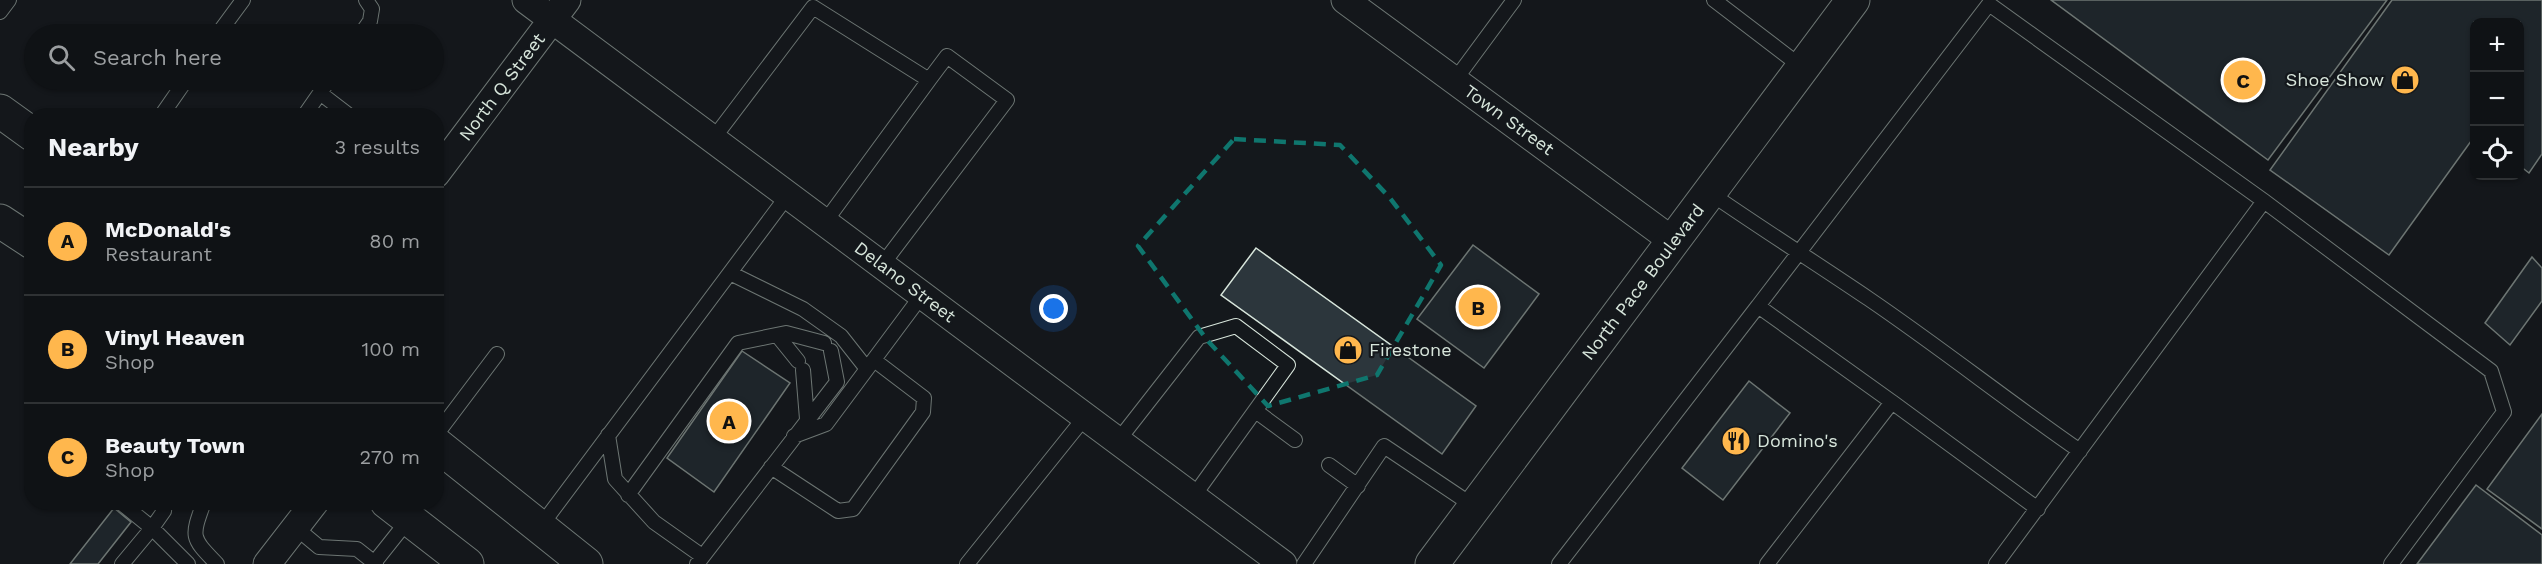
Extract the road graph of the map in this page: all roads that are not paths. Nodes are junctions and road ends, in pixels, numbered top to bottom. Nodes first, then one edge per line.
1 (9, 0) edge
2 (243, 0) edge
3 (366, 0) edge
4 (526, 0) edge
5 (1514, 0) edge
6 (1714, 0) edge
7 (1986, 2) edge
8 (1355, 3) edge
9 (1843, 3) edge
10 (560, 10) edge
11 (0, 12) edge
12 (225, 24) edge
13 (368, 24) edge
14 (1803, 68) junction
15 (929, 80) junction
16 (1455, 80) junction
17 (179, 90) edge
18 (322, 90) edge
19 (320, 93) junction
20 (167, 108) edge
21 (310, 108) edge
22 (340, 108) edge
23 (713, 139) junction
24 (444, 163) edge
25 (1710, 193) junction
26 (788, 195) junction
27 (2264, 201) junction
28 (0, 221) edge
29 (825, 222) junction
30 (24, 237) edge
31 (1673, 242) junction
32 (1798, 255) junction
33 (882, 265) junction
34 (730, 273) junction
35 (922, 295) junction
36 (1758, 306) junction
37 (777, 335) junction
38 (497, 354) dead end
39 (871, 365) junction
40 (1892, 402) junction
41 (1257, 412) junction
42 (1085, 417) junction
43 (807, 418) junction
44 (444, 424) edge
45 (608, 435) junction
46 (794, 436) junction
47 (1295, 440) dead end
48 (1117, 442) junction
49 (444, 450) edge
50 (2080, 451) junction
51 (1329, 465) dead end
52 (771, 467) junction
53 (1358, 486) junction
54 (628, 495) junction
55 (1193, 497) junction
56 (1474, 507) junction
57 (2038, 509) junction
58 (130, 510) edge
59 (164, 510) edge
60 (201, 510) edge
61 (309, 510) edge
62 (398, 511) edge
63 (295, 527) junction
64 (540, 527) junction
65 (152, 528) junction
66 (699, 560) edge
67 (457, 561) edge
68 (375, 563) edge
69 (122, 564) edge
70 (188, 564) edge
71 (217, 564) edge
72 (267, 564) edge
73 (586, 564) edge
74 (967, 564) edge
75 (1283, 564) edge
76 (1304, 564) edge
77 (1432, 564) edge
78 (1559, 564) edge
79 (1767, 564) edge
80 (1996, 564) edge
81 (2391, 564) edge

1 - 11 lane
2 - 12 lane
3 - 13 lane
4 - 10 street, Delano Street
5 - 16 lane
6 - 14 lane
7 - 27 lane
7 - 32 lane
8 - 16 street, Town Street
9 - 14 main road, North Pace Boulevard
10 - 23 street, Delano Street
10 - 24 street, North Q Street
14 - 25 main road, North Pace Boulevard
15 - 23 lane
15 - 29 lane
15 - 33 lane
16 - 31 street, Town Street
17 - 20 lane
18 - 19 lane
19 - 21 lane
19 - 22 lane
23 - 26 street, Delano Street
25 - 31 main road, North Pace Boulevard
25 - 32 lane
26 - 29 street, Delano Street
26 - 34 lane
27 - 50 lane
27 - 81 lane
28 - 30 main road
29 - 33 street, Delano Street
31 - 56 main road, North Pace Boulevard
32 - 36 lane
32 - 50 lane
33 - 35 street, Delano Street
34 - 39 lane
34 - 45 lane
35 - 39 lane
35 - 42 street, Delano Street
36 - 40 lane
36 - 78 lane
37 - 43 lane
37 - 43 lane
37 - 54 lane
38 - 44 lane
39 - 46 lane
39 - 52 lane
40 - 57 lane
40 - 79 lane
41 - 47 lane
41 - 48 lane
41 - 55 lane
42 - 48 street, Delano Street
42 - 74 lane
43 - 46 lane
45 - 54 lane
45 - 64 lane
46 - 52 lane
48 - 55 street, Delano Street
49 - 64 main road
50 - 57 lane
51 - 53 lane
52 - 66 lane
53 - 56 lane
53 - 76 lane
54 - 66 lane
55 - 75 street, Delano Street
56 - 77 main road, North Pace Boulevard
57 - 80 lane
58 - 65 lane
59 - 65 lane
60 - 71 lane
61 - 63 street
62 - 67 main road
62 - 68 lane
63 - 68 lane
63 - 72 street
64 - 73 main road
65 - 69 lane
65 - 70 lane

